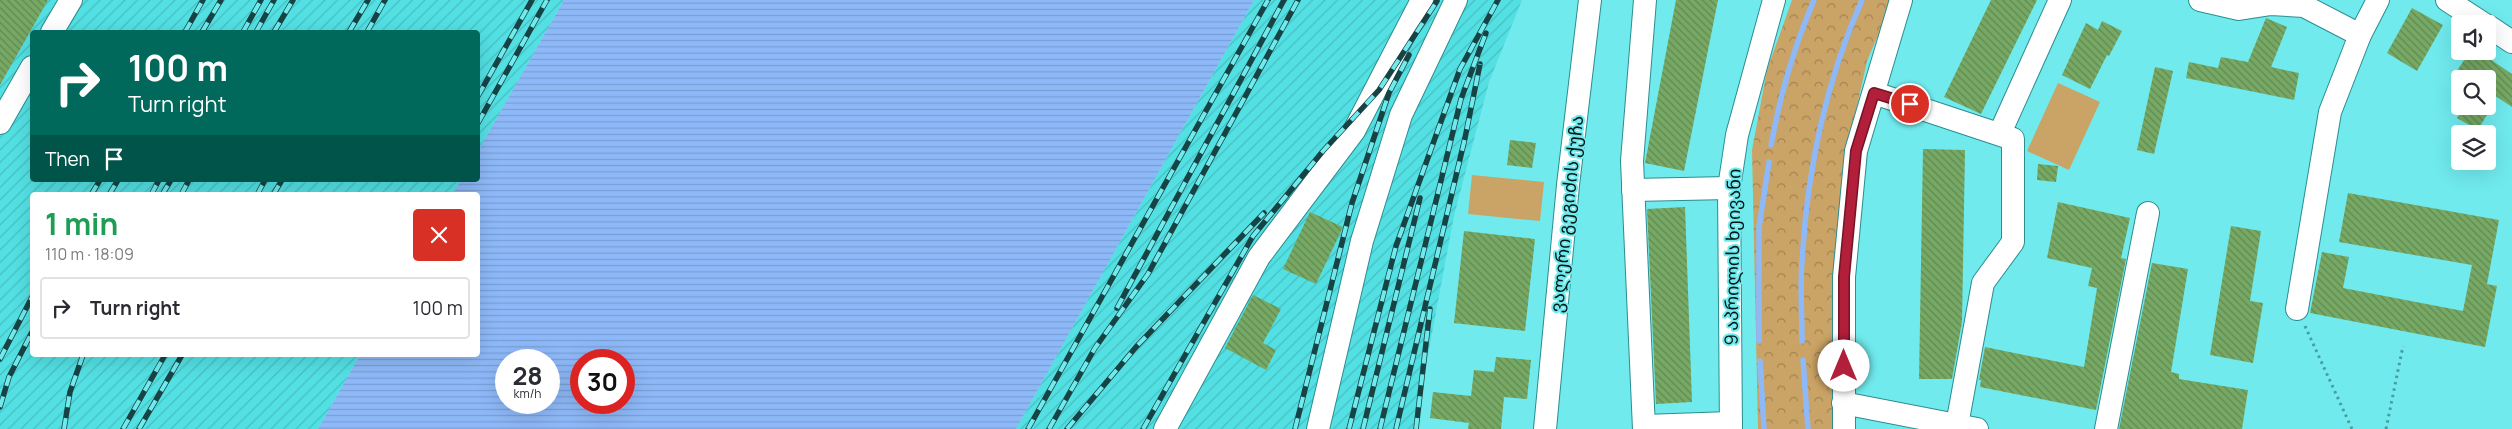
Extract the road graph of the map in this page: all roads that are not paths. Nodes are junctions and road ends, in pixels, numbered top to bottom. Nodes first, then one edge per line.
1 (71, 0) edge
2 (1422, 0) edge
3 (1456, 0) edge
4 (1590, 0) edge
5 (1645, 0) edge
6 (1774, 0) edge
7 (1901, 0) edge
8 (2060, 0) edge
9 (2200, 0) edge
10 (2378, 0) edge
11 (2447, 0) edge
12 (2470, 15) edge
13 (53, 30) edge
14 (2496, 31) edge
15 (2360, 35) junction
16 (2512, 42) edge
17 (30, 70) edge
18 (1874, 93) junction
19 (0, 123) edge
20 (2000, 133) junction
21 (1730, 188) junction
22 (1633, 190) junction
23 (2148, 214) dead end
24 (2297, 309) road end
25 (1843, 403) junction
26 (1731, 426) edge
27 (1967, 427) edge
28 (1644, 428) edge
29 (1165, 429) edge
30 (1318, 429) edge
31 (1545, 429) edge
32 (1844, 429) edge
33 (2106, 429) edge

1 - 13 street
2 - 29 street
3 - 30 street
4 - 31 street, ვალერი გეგიძის ქუჩა
5 - 22 street
6 - 21 street, 9 აპრილის ხეივანი
7 - 18 street
8 - 20 street
9 - 15 street
10 - 15 street
11 - 12 street
14 - 16 street
15 - 24 street
17 - 19 street
18 - 20 street
18 - 25 street
20 - 27 street
21 - 22 street
21 - 26 street, 9 აპრილის ხეივანი
22 - 28 street
23 - 33 street
25 - 27 street
25 - 32 street
26 - 28 street

